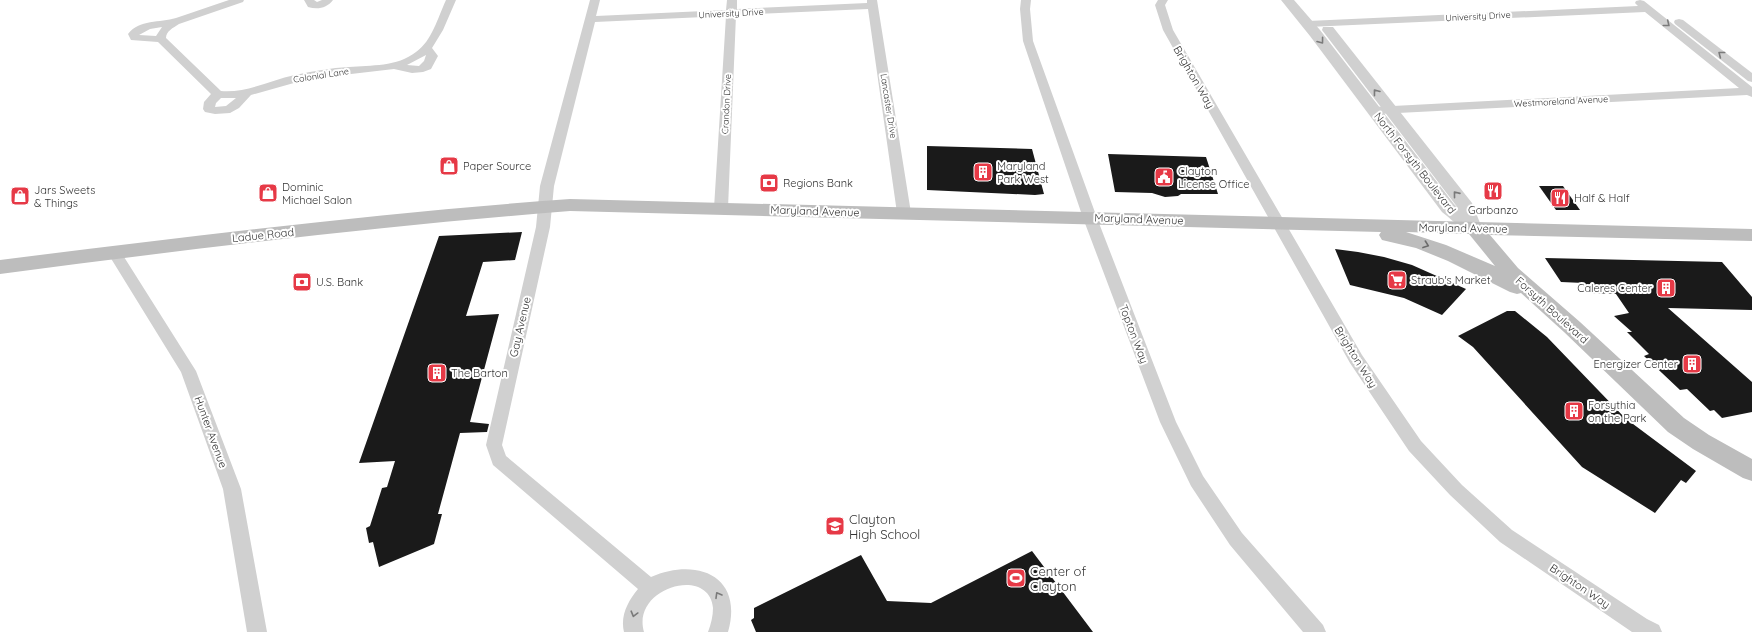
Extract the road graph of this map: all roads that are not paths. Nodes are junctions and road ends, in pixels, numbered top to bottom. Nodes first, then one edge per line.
1 (239, 0) edge
2 (309, 0) edge
3 (328, 0) edge
4 (451, 0) edge
5 (595, 0) edge
6 (732, 0) edge
7 (1026, 0) edge
8 (1162, 0) edge
9 (1287, 0) edge
10 (1303, 0) edge
11 (1636, 0) edge
12 (873, 3) edge
13 (1650, 4) edge
14 (731, 13) junction
15 (590, 19) junction
16 (175, 22) junction
17 (1323, 23) junction
18 (1308, 24) junction
19 (161, 39) junction
20 (1752, 78) edge
21 (1750, 92) edge
22 (247, 93) junction
23 (218, 94) junction
24 (1374, 110) junction
25 (1390, 110) junction
26 (544, 206) junction
27 (526, 208) joint
28 (721, 208) junction
29 (904, 213) junction
30 (1090, 218) junction
31 (1278, 224) junction
32 (1334, 225) junction
33 (1474, 228) junction
34 (1752, 235) edge
35 (114, 252) junction
36 (0, 267) edge
37 (1545, 303) junction
38 (1752, 470) edge
39 (650, 588) junction
40 (257, 632) edge
41 (634, 632) edge
42 (718, 632) edge
43 (1316, 632) edge
44 (1652, 632) edge

1 - 16 street
2 - 3 street
4 - 22 street, Colonial Lane
5 - 15 street, Gay Avenue
6 - 14 street, Crandon Drive
7 - 30 street, Topton Way
8 - 31 street, Brighton Way
9 - 18 street, North Forsyth Boulevard
10 - 17 street, North Forsyth Boulevard
11 - 13 street
12 - 14 street, University Drive
12 - 29 street, Lancaster Drive
13 - 17 street, University Drive
20 -> 13 street
13 -> 21 street
14 - 15 street, University Drive
14 - 28 street, Crandon Drive
15 - 26 street, Gay Avenue
16 - 19 street
16 - 19 street
17 - 18 street, University Drive
25 -> 17 street, North Forsyth Boulevard
18 -> 24 street, North Forsyth Boulevard
19 - 23 street
21 - 25 street, Westmoreland Avenue
22 - 23 street, Colonial Lane
22 - 23 street, Colonial Lane
24 - 25 street, Westmoreland Avenue
24 - 33 street, North Forsyth Boulevard
33 -> 25 street, North Forsyth Boulevard
26 - 27 main road, Maryland Avenue
26 - 28 main road, Maryland Avenue
26 - 39 street, Gay Avenue
27 - 35 main road, Ladue Road
28 - 29 main road, Maryland Avenue
29 - 30 main road, Maryland Avenue
30 - 31 main road, Maryland Avenue
30 - 43 street, Topton Way
31 - 32 main road, Maryland Avenue
31 - 44 street, Brighton Way
32 - 33 main road, Maryland Avenue
32 -> 37 main road
33 - 34 main road, Maryland Avenue
33 - 37 main road, Forsyth Boulevard
35 - 36 main road, Ladue Road
35 - 40 street, Hunter Avenue
37 - 38 main road, Forsyth Boulevard
39 -> 41 street
42 -> 39 street

